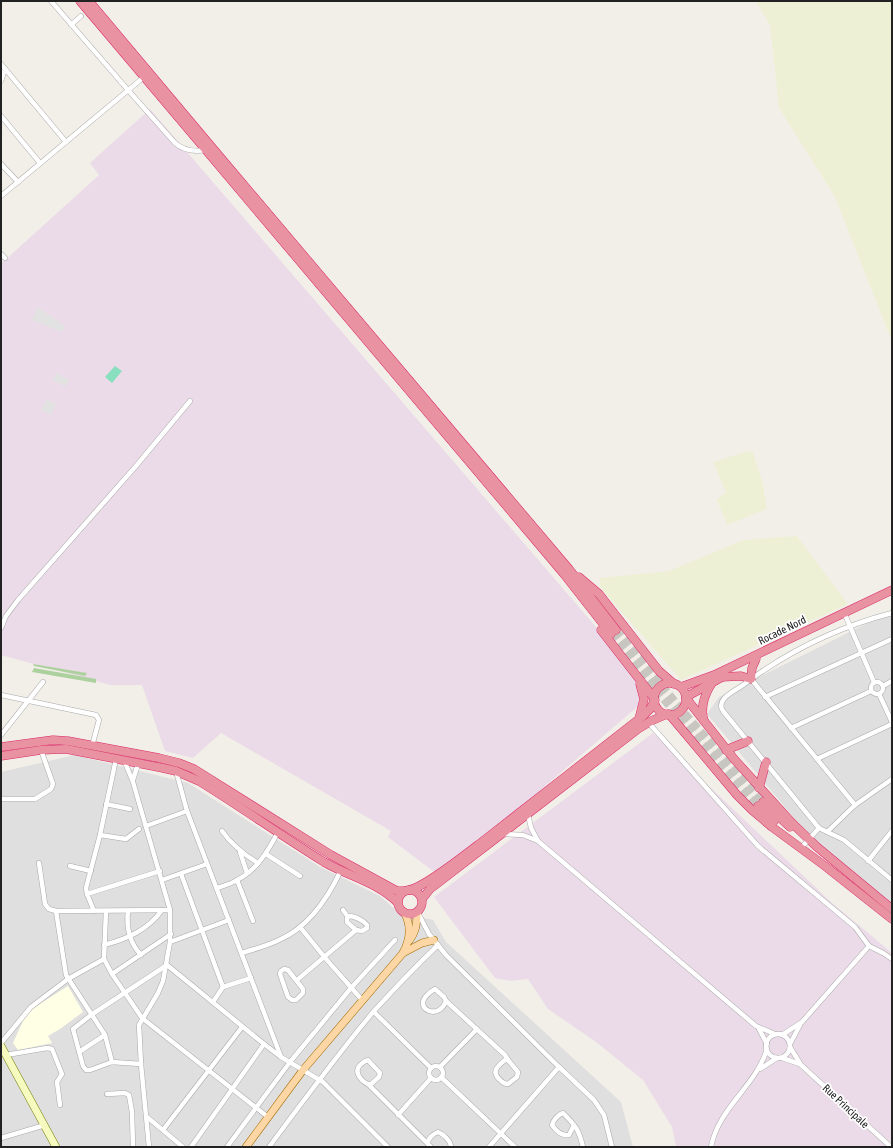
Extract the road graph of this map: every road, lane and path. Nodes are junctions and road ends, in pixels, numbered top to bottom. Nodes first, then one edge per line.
1 (51, 1) edge
2 (80, 1) edge
3 (90, 1) edge
4 (82, 16) dead end
5 (72, 25) junction
6 (1, 64) edge
7 (5, 69) junction
8 (144, 77) junction
9 (1, 81) edge
10 (128, 90) junction
11 (1, 116) edge
12 (66, 142) junction
13 (206, 150) junction
14 (40, 163) junction
15 (1, 164) edge
16 (18, 182) junction
17 (1, 196) edge
18 (1, 254) edge
19 (5, 258) dead end
20 (190, 401) dead end
21 (567, 572) junction
22 (892, 590) edge
23 (892, 596) edge
24 (892, 613) edge
25 (846, 617) junction
26 (850, 626) junction
27 (1, 628) edge
28 (614, 632) tunnel mouth
29 (892, 639) edge
30 (861, 653) junction
31 (756, 659) junction
32 (722, 677) junction
33 (751, 679) junction
34 (639, 680) junction
35 (892, 681) edge
36 (43, 682) dead end
37 (874, 682) junction
38 (712, 683) junction
39 (678, 686) junction
40 (882, 686) junction
41 (871, 691) junction
42 (879, 694) junction
43 (1, 695) edge
44 (765, 697) junction
45 (686, 698) junction
46 (654, 699) junction
47 (27, 702) junction
48 (668, 714) junction
49 (639, 719) junction
50 (648, 722) junction
51 (892, 723) edge
52 (705, 724) junction
53 (791, 728) junction
54 (1, 735) edge
55 (748, 741) junction
56 (92, 746) junction
57 (1, 747) edge
58 (41, 750) junction
59 (726, 750) junction
60 (1, 756) edge
61 (120, 759) junction
62 (816, 759) junction
63 (766, 762) junction
64 (139, 763) junction
65 (176, 771) junction
66 (892, 779) edge
67 (133, 782) junction
68 (760, 788) junction
69 (1, 799) edge
70 (106, 804) junction
71 (854, 805) junction
72 (130, 809) dead end
73 (187, 811) junction
74 (528, 814) junction
75 (146, 826) junction
76 (819, 828) junction
77 (139, 829) dead end
78 (222, 831) dead end
79 (892, 831) edge
80 (278, 832) junction
81 (827, 832) junction
82 (100, 835) junction
83 (502, 835) junction
84 (809, 839) junction
85 (538, 841) junction
86 (802, 848) junction
87 (240, 852) junction
88 (266, 854) junction
89 (868, 861) junction
90 (39, 863) dead end
91 (258, 863) junction
92 (207, 864) junction
93 (70, 866) dead end
94 (340, 870) junction
95 (91, 871) junction
96 (160, 871) junction
97 (247, 873) junction
98 (181, 874) junction
99 (300, 876) dead end
100 (162, 880) junction
101 (237, 880) junction
102 (892, 880) edge
103 (217, 888) junction
104 (407, 891) junction
105 (87, 894) junction
106 (422, 898) junction
107 (398, 903) junction
108 (892, 909) edge
109 (162, 910) junction
110 (170, 910) junction
111 (343, 910) dead end
112 (56, 911) junction
113 (94, 911) junction
114 (106, 911) junction
115 (128, 911) junction
116 (404, 912) junction
117 (417, 912) junction
118 (348, 917) junction
119 (892, 919) edge
120 (229, 920) junction
121 (253, 921) dead end
122 (300, 927) junction
123 (201, 930) junction
124 (356, 930) junction
125 (171, 934) junction
126 (129, 937) junction
127 (395, 940) dead end
128 (170, 942) junction
129 (408, 942) junction
130 (436, 942) junction
131 (104, 945) junction
132 (869, 946) junction
133 (242, 953) junction
134 (403, 953) junction
135 (141, 955) junction
136 (324, 957) junction
137 (104, 959) junction
138 (892, 959) edge
139 (167, 965) junction
140 (112, 974) junction
141 (250, 978) junction
142 (68, 979) junction
143 (296, 980) junction
144 (223, 987) junction
145 (351, 988) junction
146 (125, 994) junction
147 (363, 1000) junction
148 (446, 1000) junction
149 (213, 1002) junction
150 (374, 1012) junction
151 (91, 1015) junction
152 (142, 1018) junction
153 (802, 1022) junction
154 (756, 1026) junction
155 (242, 1027) junction
156 (477, 1029) junction
157 (776, 1034) junction
158 (105, 1035) junction
159 (782, 1035) junction
160 (1, 1043) edge
161 (264, 1044) junction
162 (790, 1045) junction
163 (1, 1046) edge
164 (767, 1046) junction
165 (79, 1052) junction
166 (6, 1055) junction
167 (281, 1056) junction
168 (780, 1058) junction
169 (508, 1060) junction
170 (112, 1062) junction
171 (290, 1062) junction
172 (141, 1064) junction
173 (801, 1065) junction
174 (440, 1067) junction
175 (559, 1067) junction
176 (431, 1068) junction
177 (303, 1070) junction
178 (758, 1070) junction
179 (208, 1071) junction
180 (441, 1077) junction
181 (431, 1078) junction
182 (319, 1079) junction
183 (368, 1084) junction
184 (232, 1089) junction
185 (107, 1094) dead end
186 (60, 1105) dead end
187 (256, 1108) junction
188 (398, 1115) junction
189 (147, 1117) junction
190 (268, 1117) junction
191 (574, 1124) junction
192 (45, 1125) junction
193 (163, 1130) junction
194 (501, 1133) junction
195 (1, 1138) edge
196 (249, 1146) edge
197 (429, 1146) edge
198 (56, 1147) edge
199 (133, 1147) edge
200 (149, 1147) edge
201 (183, 1147) edge
202 (191, 1147) edge
203 (227, 1147) edge
204 (269, 1147) edge
205 (388, 1147) edge
206 (451, 1147) edge
207 (489, 1147) edge
208 (515, 1147) edge
209 (583, 1147) edge
210 (612, 1147) edge
211 (711, 1147) edge
212 (891, 1147) edge

1 - 5 street
2 - 8 highway
3 - 21 highway
4 - 5 street
5 - 10 street
6 - 7 street
7 - 9 street
7 - 12 street
8 - 10 street
8 - 13 highway
10 - 12 street
10 - 13 street
11 - 14 street
12 - 14 street
13 - 21 highway
14 - 16 street
15 - 16 street
16 - 17 street
18 - 19 street
20 - 27 street
21 - 28 highway
21 - 34 highway
21 - 39 highway
22 - 39 highway, Rocade Nord
23 - 25 highway, Rocade Nord
24 - 26 street
25 - 26 street
25 - 31 highway, Rocade Nord
26 - 30 street
26 - 33 street
29 - 30 street
30 - 37 street
30 - 44 street
31 - 32 highway, Rocade Nord
31 - 33 highway
32 - 33 highway
32 - 38 highway, Rocade Nord
33 - 44 street
33 - 55 street
34 - 46 highway
34 - 49 highway
35 - 40 street
36 - 47 street
37 - 40 street
37 - 41 street
38 - 45 highway, Rocade Nord
38 - 52 highway
39 - 45 highway
39 - 46 highway
40 - 42 street
41 - 42 street
41 - 53 street
42 - 51 street
43 - 47 street
44 - 53 street
45 - 48 highway
45 - 52 highway
46 - 48 highway
46 - 49 highway
47 - 54 street
47 - 56 street
48 - 50 highway
48 - 86 highway
49 - 104 highway
50 - 74 highway
50 - 132 street
51 - 62 street
52 - 59 highway
53 - 62 street
55 - 59 highway
55 - 63 street
56 - 57 highway
56 - 104 highway
58 - 60 highway
58 - 61 highway
58 - 69 street
59 - 68 highway
61 - 64 highway
61 - 67 street
61 - 70 street
62 - 71 street
63 - 68 highway
63 - 76 street
64 - 65 highway
64 - 67 street
65 - 73 street
65 - 80 highway
66 - 71 street
67 - 75 street
68 - 84 highway
70 - 72 street
70 - 82 street
71 - 81 street
73 - 75 street
73 - 92 street
74 - 83 highway
74 - 85 street
75 - 96 street
76 - 81 street
76 - 84 street
77 - 82 street
78 - 87 street
79 - 89 street
80 - 88 street
80 - 94 highway
81 - 89 street
82 - 95 street
83 - 85 street
83 - 106 highway
84 - 86 street
84 - 86 highway
84 - 108 highway
85 - 154 street
86 - 119 highway
87 - 91 street
87 - 97 street
88 - 91 street
88 - 99 street
89 - 102 street
90 - 112 street
91 - 97 street
92 - 98 street
92 - 103 street
93 - 95 street
94 - 107 highway
94 - 122 street
95 - 105 street
96 - 100 street
96 - 105 street
97 - 101 street
98 - 100 street
98 - 123 street
100 - 110 street
101 - 103 street
101 - 121 street
103 - 120 street
104 - 106 highway
104 - 107 highway
105 - 113 street
106 - 117 highway
107 - 116 highway
109 - 110 street
109 - 115 street
109 - 126 street
110 - 125 street
111 - 118 street
112 - 113 street
112 - 142 street
113 - 114 street
114 - 115 street
114 - 131 street
115 - 126 street
116 - 117 highway
116 - 129 main road
117 - 129 main road
117 - 130 street
118 - 124 street
118 - 124 street
120 - 123 street
120 - 133 street
122 - 133 street
122 - 136 street
123 - 128 street
123 - 144 street
124 - 136 street
125 - 128 street
125 - 135 street
126 - 131 street
126 - 135 street
127 - 145 street
128 - 139 street
129 - 134 main road
130 - 134 main road
130 - 150 street
130 - 175 street
131 - 137 street
132 - 138 street
132 - 153 street
133 - 141 street
134 - 147 main road
135 - 140 street
136 - 143 street
136 - 145 street
137 - 140 street
137 - 142 street
139 - 146 street
139 - 149 street
139 - 152 street
140 - 146 street
141 - 144 street
141 - 167 street
142 - 151 street
142 - 160 street
143 - 143 street
144 - 149 street
145 - 147 street
145 - 171 street
146 - 151 street
146 - 152 street
147 - 177 main road
148 - 148 street
148 - 156 street
149 - 155 street
150 - 176 street
150 - 182 street
151 - 158 street
151 - 165 street
152 - 172 street
152 - 179 street
153 - 159 street
153 - 162 street
154 - 157 street
154 - 164 street
155 - 161 street
155 - 179 street
156 - 169 street
156 - 174 street
157 - 159 street
157 - 164 street
158 - 165 street
158 - 170 street
159 - 162 street
161 - 167 street
161 - 184 street
162 - 168 street
162 - 173 street, Rue Principale
163 - 166 street
164 - 168 street
164 - 178 street
165 - 170 street
166 - 186 street
166 - 192 street
167 - 171 street
168 - 173 street, Rue Principale
168 - 178 street
169 - 169 street
170 - 172 street
171 - 177 street
171 - 187 street
172 - 189 street
173 - 212 street, Rue Principale
174 - 176 street
174 - 180 street
175 - 194 street
175 - 210 street
176 - 181 street
177 - 182 street
177 - 190 main road
178 - 211 street
179 - 184 street
179 - 193 street
180 - 181 street
180 - 194 street
181 - 188 street
182 - 204 street
182 - 205 street
183 - 183 street
183 - 188 street
184 - 187 street
184 - 202 street
185 - 199 street
187 - 190 street
187 - 203 street
188 - 197 street
189 - 193 street
189 - 200 street
190 - 196 main road
191 - 191 street
191 - 209 street
192 - 195 street
192 - 198 street
193 - 201 street
194 - 207 street
194 - 208 street
197 - 206 street

